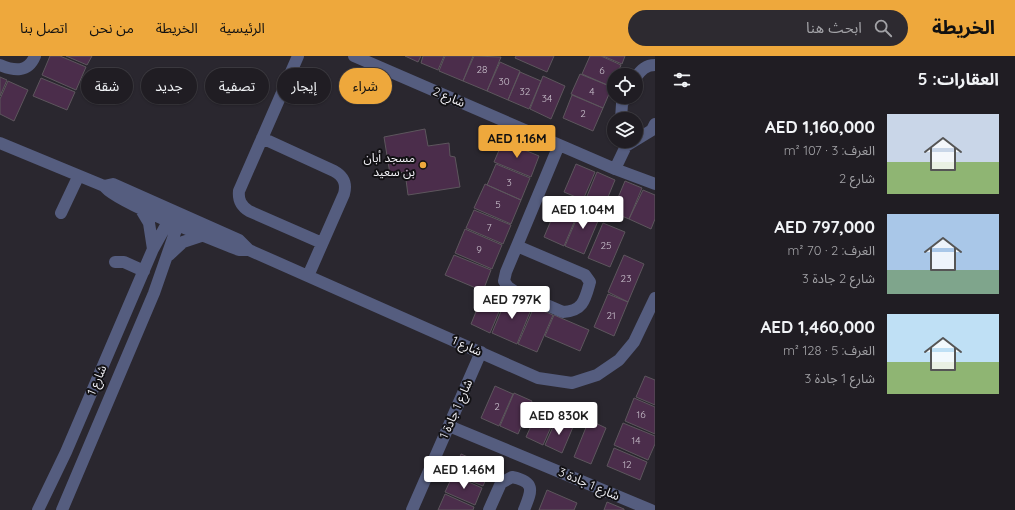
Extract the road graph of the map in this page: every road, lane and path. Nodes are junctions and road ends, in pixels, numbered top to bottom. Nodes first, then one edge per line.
1 (35, 56) edge
2 (298, 56) edge
3 (354, 56) edge
4 (369, 59) edge
5 (0, 65) edge
6 (655, 66) edge
7 (643, 69) edge
8 (655, 124) edge
9 (643, 135) edge
10 (262, 138) junction
11 (0, 143) edge
12 (559, 145) junction
13 (623, 148) edge
14 (615, 169) junction
15 (78, 177) junction
16 (655, 184) edge
17 (104, 186) junction
18 (140, 208) junction
19 (61, 213) dead end
20 (175, 219) junction
21 (204, 235) junction
22 (322, 243) junction
23 (517, 246) junction
24 (153, 249) junction
25 (249, 250) junction
26 (167, 258) junction
27 (115, 262) dead end
28 (144, 271) junction
29 (308, 276) junction
30 (655, 298) edge
31 (481, 352) junction
32 (449, 426) junction
33 (527, 458) junction
34 (520, 478) junction
35 (53, 480) junction
36 (70, 492) junction
37 (38, 510) edge
38 (62, 510) edge
39 (412, 510) edge
40 (490, 510) edge
41 (524, 510) edge
42 (652, 510) edge

1 - 5 street
2 - 10 street
3 - 4 street, شارع 2
4 - 12 street, شارع 2
6 - 7 street
8 - 9 street
10 - 22 street
10 - 22 street
11 - 15 street, شارع 1
12 - 14 street, شارع 2
12 - 23 street
13 - 14 street
14 - 16 street, شارع 2
15 - 17 street, شارع 1
15 - 19 street
17 - 18 street, شارع 1
17 - 20 street, شارع 1
18 - 20 street, شارع 1
18 - 24 street
20 - 21 street, شارع 1
20 - 24 street, شارع 1
20 - 25 street, شارع 1
20 - 26 street, شارع 1
21 - 25 street, شارع 1
21 - 26 street, شارع 1
22 - 29 street
23 - 23 street
24 - 28 street, شارع 1
25 - 29 street, شارع 1
26 - 36 street, شارع 1
27 - 28 street
28 - 35 street, شارع 1
29 - 31 street, شارع 1
30 - 31 street, شارع 1
31 - 32 street, شارع 1 جادة 1
32 - 33 street, شارع 1 جادة 3
32 - 39 street, شارع 1 جادة 1
33 - 34 street
33 - 42 street, شارع 1 جادة 3
34 - 40 street
34 - 41 street
35 - 36 street
35 - 37 street, شارع 1
36 - 38 street, شارع 1

